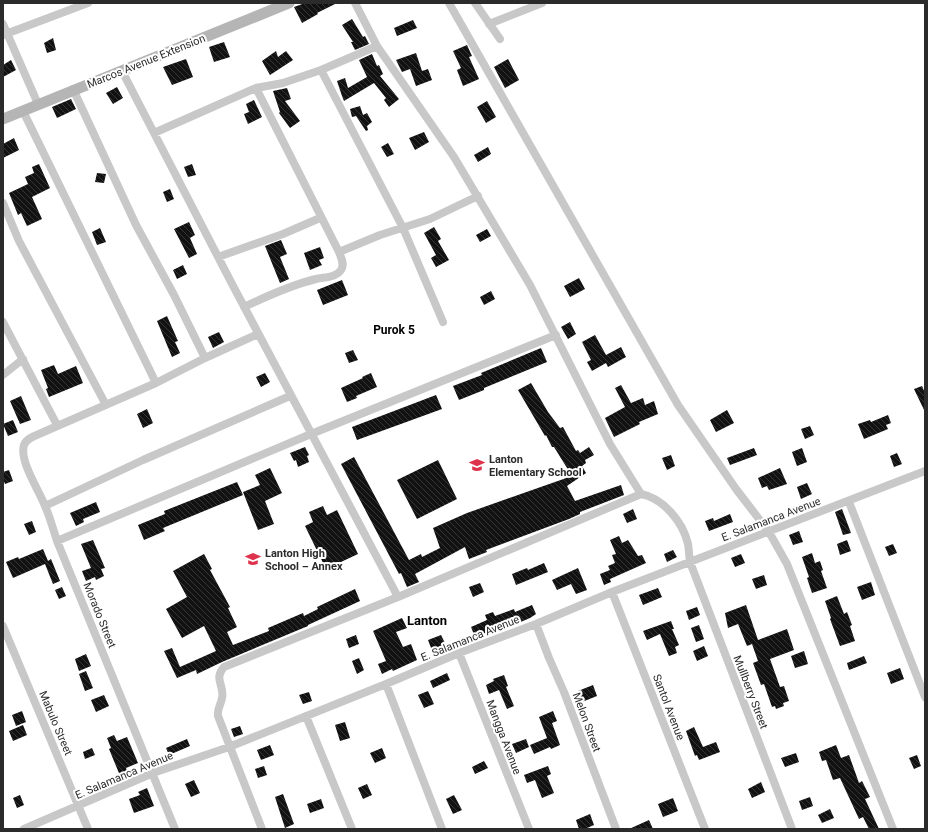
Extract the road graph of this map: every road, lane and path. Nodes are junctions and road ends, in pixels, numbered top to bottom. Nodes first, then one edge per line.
1 (88, 3) edge
2 (289, 3) edge
3 (355, 3) edge
4 (449, 3) edge
5 (475, 3) edge
6 (542, 3) edge
7 (3, 24) edge
8 (489, 24) junction
9 (5, 34) edge
10 (500, 39) dead end
11 (377, 46) junction
12 (321, 70) junction
13 (122, 71) junction
14 (256, 88) junction
15 (73, 90) junction
16 (38, 104) junction
17 (23, 111) junction
18 (3, 119) edge
19 (154, 133) junction
20 (478, 196) junction
21 (3, 203) edge
22 (320, 218) junction
23 (403, 228) junction
24 (339, 252) junction
25 (218, 257) junction
26 (244, 307) junction
27 (3, 322) edge
28 (443, 322) dead end
29 (258, 334) junction
30 (556, 335) junction
31 (205, 358) junction
32 (23, 359) junction
33 (3, 375) edge
34 (156, 383) junction
35 (290, 396) junction
36 (106, 405) junction
37 (57, 425) junction
38 (311, 434) junction
39 (925, 471) edge
40 (641, 494) junction
41 (849, 502) junction
42 (45, 506) junction
43 (769, 532) junction
44 (57, 541) junction
45 (690, 562) junction
46 (612, 592) junction
47 (398, 597) junction
48 (536, 624) junction
49 (3, 626) edge
50 (460, 653) junction
51 (386, 684) junction
52 (925, 697) edge
53 (306, 716) junction
54 (230, 747) junction
55 (153, 773) junction
56 (79, 806) junction
57 (24, 829) edge
58 (88, 829) edge
59 (175, 829) edge
60 (262, 829) edge
61 (352, 829) edge
62 (442, 829) edge
63 (529, 829) edge
64 (616, 829) edge
65 (705, 829) edge
66 (792, 829) edge
67 (893, 829) edge

1 - 9 street
2 - 13 street, Marcos Avenue Extension
3 - 11 street
4 - 43 street
5 - 8 street
6 - 8 street
7 - 9 street
8 - 10 street
9 - 16 street
11 - 12 street
11 - 20 street
12 - 14 street
12 - 23 street
13 - 15 street, Marcos Avenue Extension
13 - 19 street
14 - 19 street
14 - 22 street
15 - 16 street, Marcos Avenue Extension
15 - 31 street
16 - 17 street, Marcos Avenue Extension
17 - 18 street, Marcos Avenue Extension
17 - 34 street
19 - 25 street
20 - 23 street
20 - 30 street
21 - 36 street
22 - 24 street
22 - 25 street
23 - 24 street
23 - 28 street
24 - 26 street
25 - 26 street
26 - 29 street
27 - 32 street
29 - 31 street, Morado Street
29 - 35 street
30 - 38 street
30 - 40 street
31 - 34 street, Morado Street
32 - 33 street
32 - 37 street
34 - 36 street, Morado Street
35 - 38 street
35 - 42 street
36 - 37 street, Morado Street
37 - 42 street, Morado Street
38 - 44 street
38 - 47 street
39 - 41 street, E. Salamanca Avenue
40 - 45 street, Mullberry Street
40 - 47 street
41 - 43 street, E. Salamanca Avenue
41 - 52 street
42 - 44 street, Morado Street
43 - 45 street, E. Salamanca Avenue
43 - 67 street
44 - 55 street, Morado Street
45 - 46 street, E. Salamanca Avenue
45 - 66 street, Mullberry Street
46 - 48 street, E. Salamanca Avenue
46 - 65 street, Santol Avenue
47 - 54 street
48 - 50 street, E. Salamanca Avenue
48 - 64 street, Melon Street
49 - 56 street, Mabulo Street
50 - 51 street, E. Salamanca Avenue
50 - 63 street, Mangga Avenue
51 - 53 street, E. Salamanca Avenue
51 - 62 street
53 - 54 street, E. Salamanca Avenue
53 - 61 street
54 - 55 street, E. Salamanca Avenue
54 - 60 street
55 - 56 street, E. Salamanca Avenue
55 - 59 street, Morado Street
56 - 57 street, E. Salamanca Avenue
56 - 58 street, Mabulo Street

